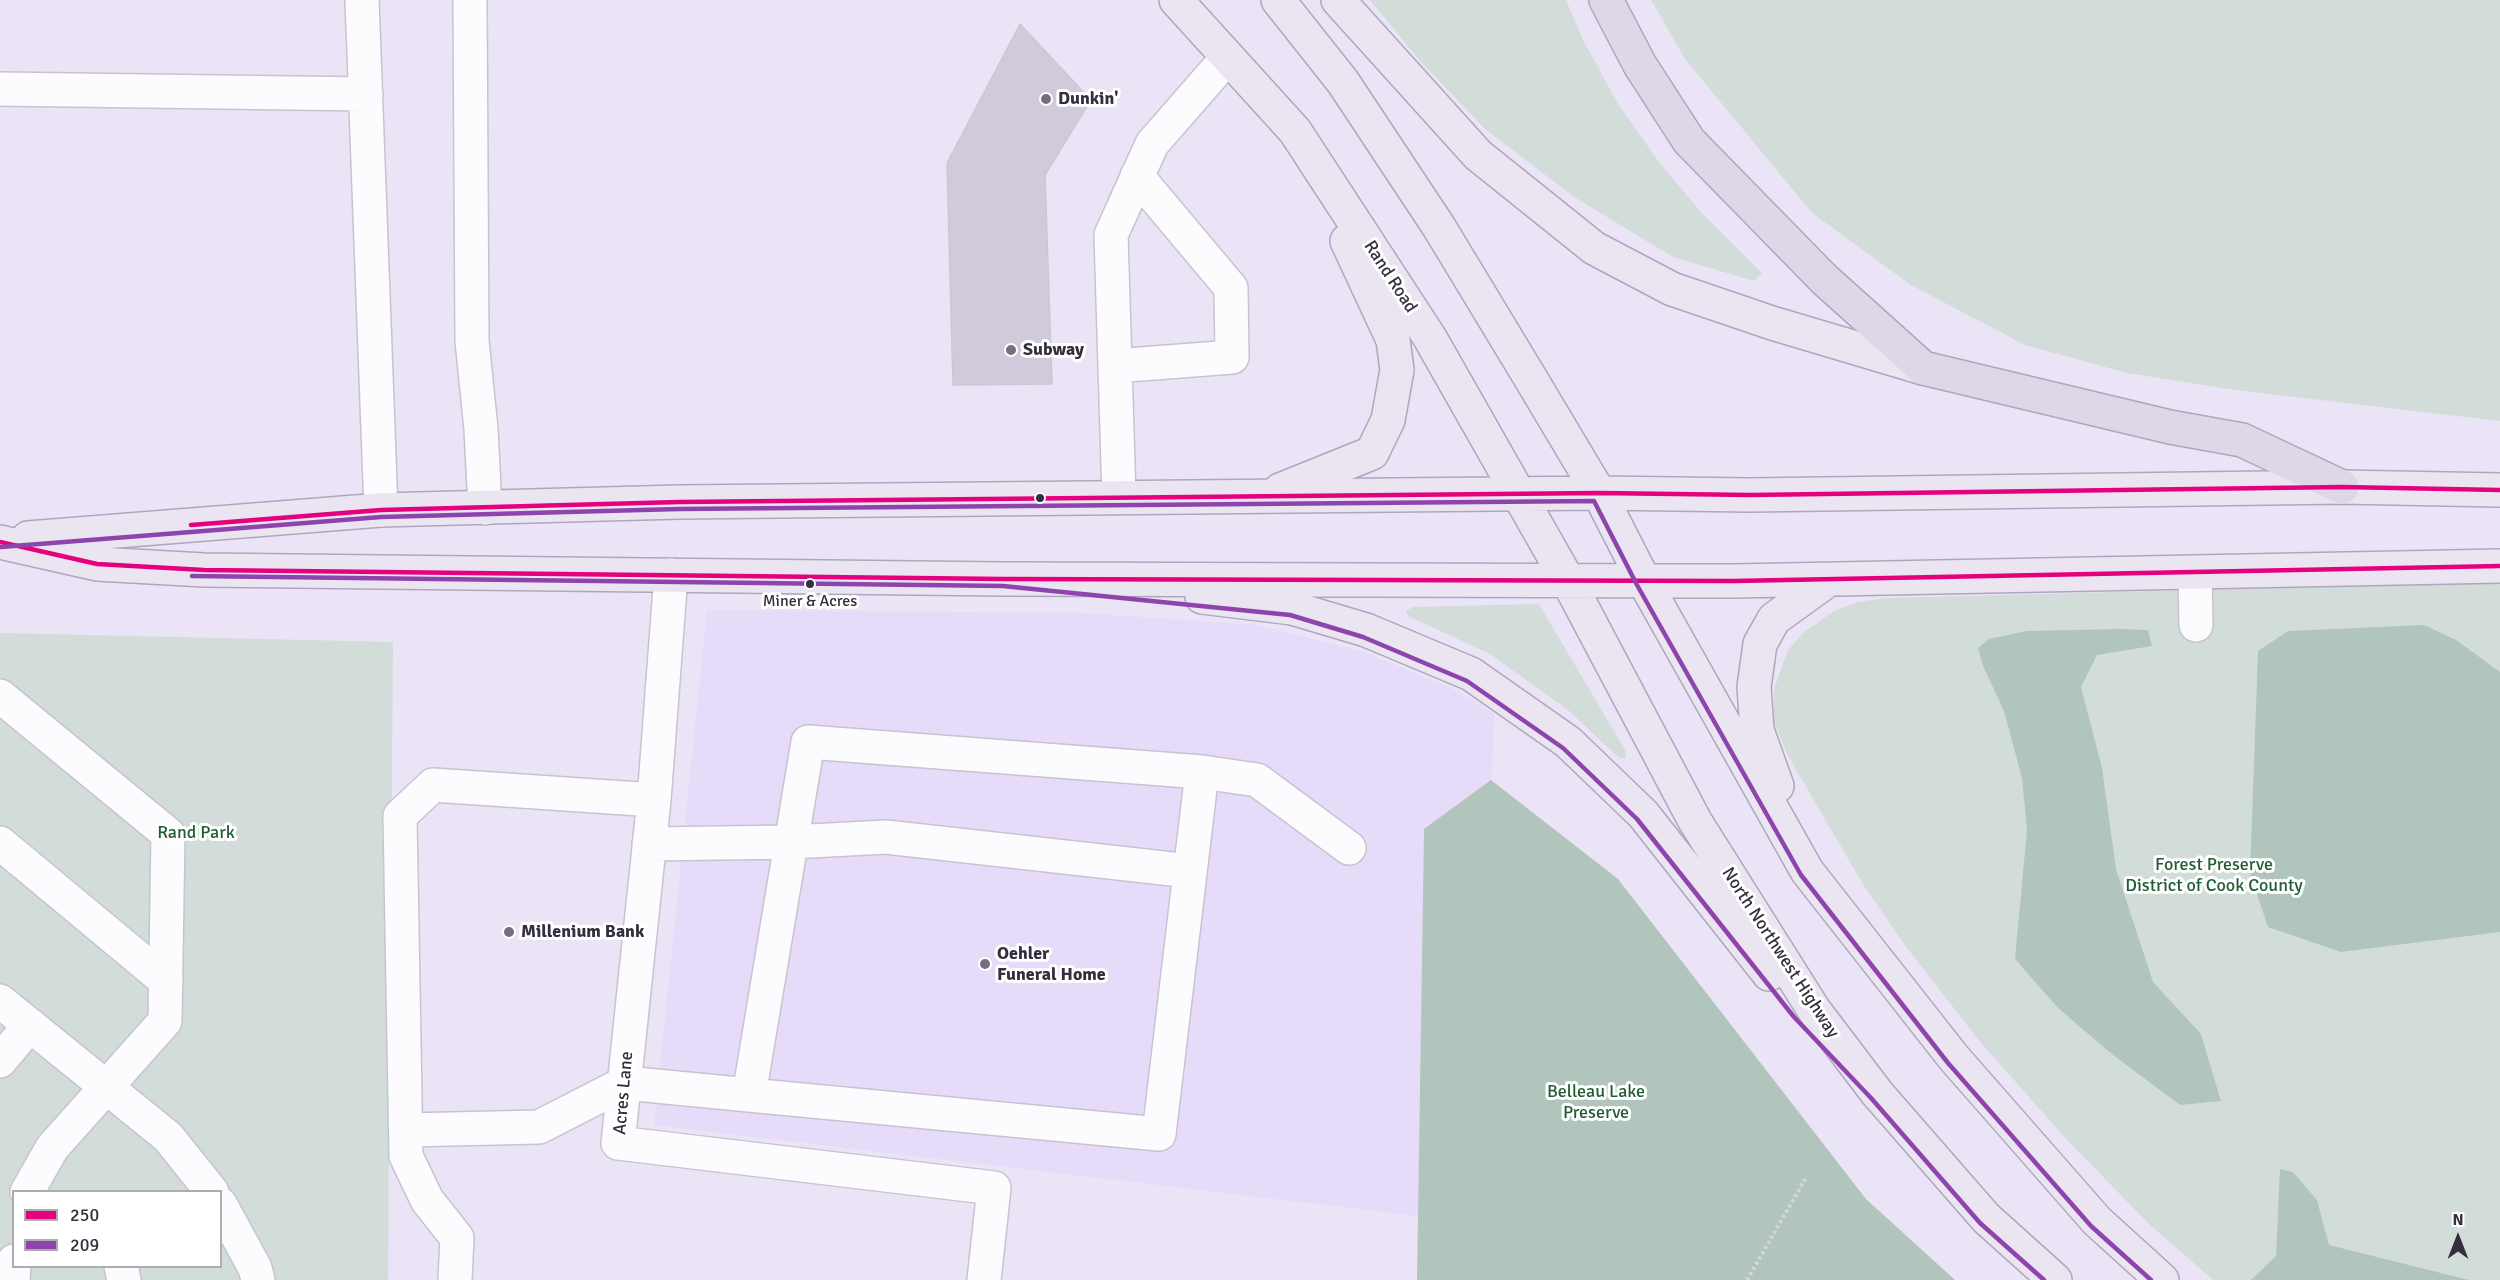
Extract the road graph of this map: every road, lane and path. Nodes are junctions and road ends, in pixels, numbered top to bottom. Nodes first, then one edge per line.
1 (362, 0) edge
2 (470, 0) edge
3 (1176, 0) edge
4 (1278, 0) edge
5 (1338, 0) edge
6 (1606, 0) edge
7 (1227, 58) junction
8 (0, 89) edge
9 (366, 94) junction
10 (1296, 131) junction
11 (1137, 176) junction
12 (1115, 366) junction
13 (1923, 368) junction
14 (2342, 487) junction
15 (2500, 490) edge
16 (1599, 493) junction
17 (1520, 494) junction
18 (1263, 496) junction
19 (1119, 497) junction
20 (485, 508) junction
21 (381, 510) junction
22 (0, 541) edge
23 (2500, 566) edge
24 (2195, 573) junction
25 (671, 576) junction
26 (1003, 579) junction
27 (1828, 580) junction
28 (1568, 581) junction
29 (1644, 581) junction
30 (2196, 624) dead end
31 (0, 696) edge
32 (1202, 772) junction
33 (654, 800) junction
34 (791, 842) junction
35 (649, 844) junction
36 (1349, 848) dead end
37 (5, 857) edge
38 (1190, 871) junction
39 (1807, 871) junction
40 (166, 981) junction
41 (0, 1001) edge
42 (30, 1025) junction
43 (0, 1061) edge
44 (625, 1083) junction
45 (105, 1086) junction
46 (1877, 1093) junction
47 (748, 1095) junction
48 (406, 1130) junction
49 (1807, 1176) dead end
50 (39, 1186) edge
51 (211, 1190) edge
52 (222, 1208) edge
53 (258, 1280) edge
54 (455, 1280) edge
55 (984, 1280) edge
56 (1747, 1280) edge
57 (2055, 1280) edge
58 (2162, 1280) edge

1 - 9 street
2 - 20 street
3 - 7 main road, Rand Road
4 - 16 main road
5 - 13 main road
6 - 13 highway
7 - 10 main road, Rand Road
7 - 11 street
8 - 9 street
9 - 21 street
10 - 17 main road, Rand Road
10 - 18 main road
11 - 12 street
11 - 12 street
12 - 19 street
13 - 14 highway
14 - 15 main road
14 - 16 main road
16 - 17 main road
16 - 29 main road
17 - 18 main road
17 - 28 main road, Rand Road
18 - 19 main road
19 - 20 main road
20 - 21 main road
21 - 22 main road
22 - 25 main road
23 - 24 main road
24 - 27 main road
24 - 30 street
25 - 26 main road
25 - 33 street, Acres Lane
26 - 28 main road
26 - 46 main road
27 - 29 main road
27 - 39 main road
28 - 29 main road
28 - 46 main road, North Northwest Highway
29 - 39 main road
31 - 40 street
32 - 34 street
32 - 36 street
32 - 38 street
33 - 35 street, Acres Lane
33 - 48 street
34 - 35 street
34 - 38 street
34 - 47 street
35 - 44 street, Acres Lane
37 - 40 street
38 - 47 street
39 - 58 main road
40 - 45 street
41 - 42 street
42 - 43 street
42 - 45 street
44 - 47 street
44 - 48 street
44 - 55 street, Acres Lane
45 - 50 street
45 - 51 street
46 - 57 main road, North Northwest Highway
48 - 54 street
49 - 56 path
52 - 53 street

